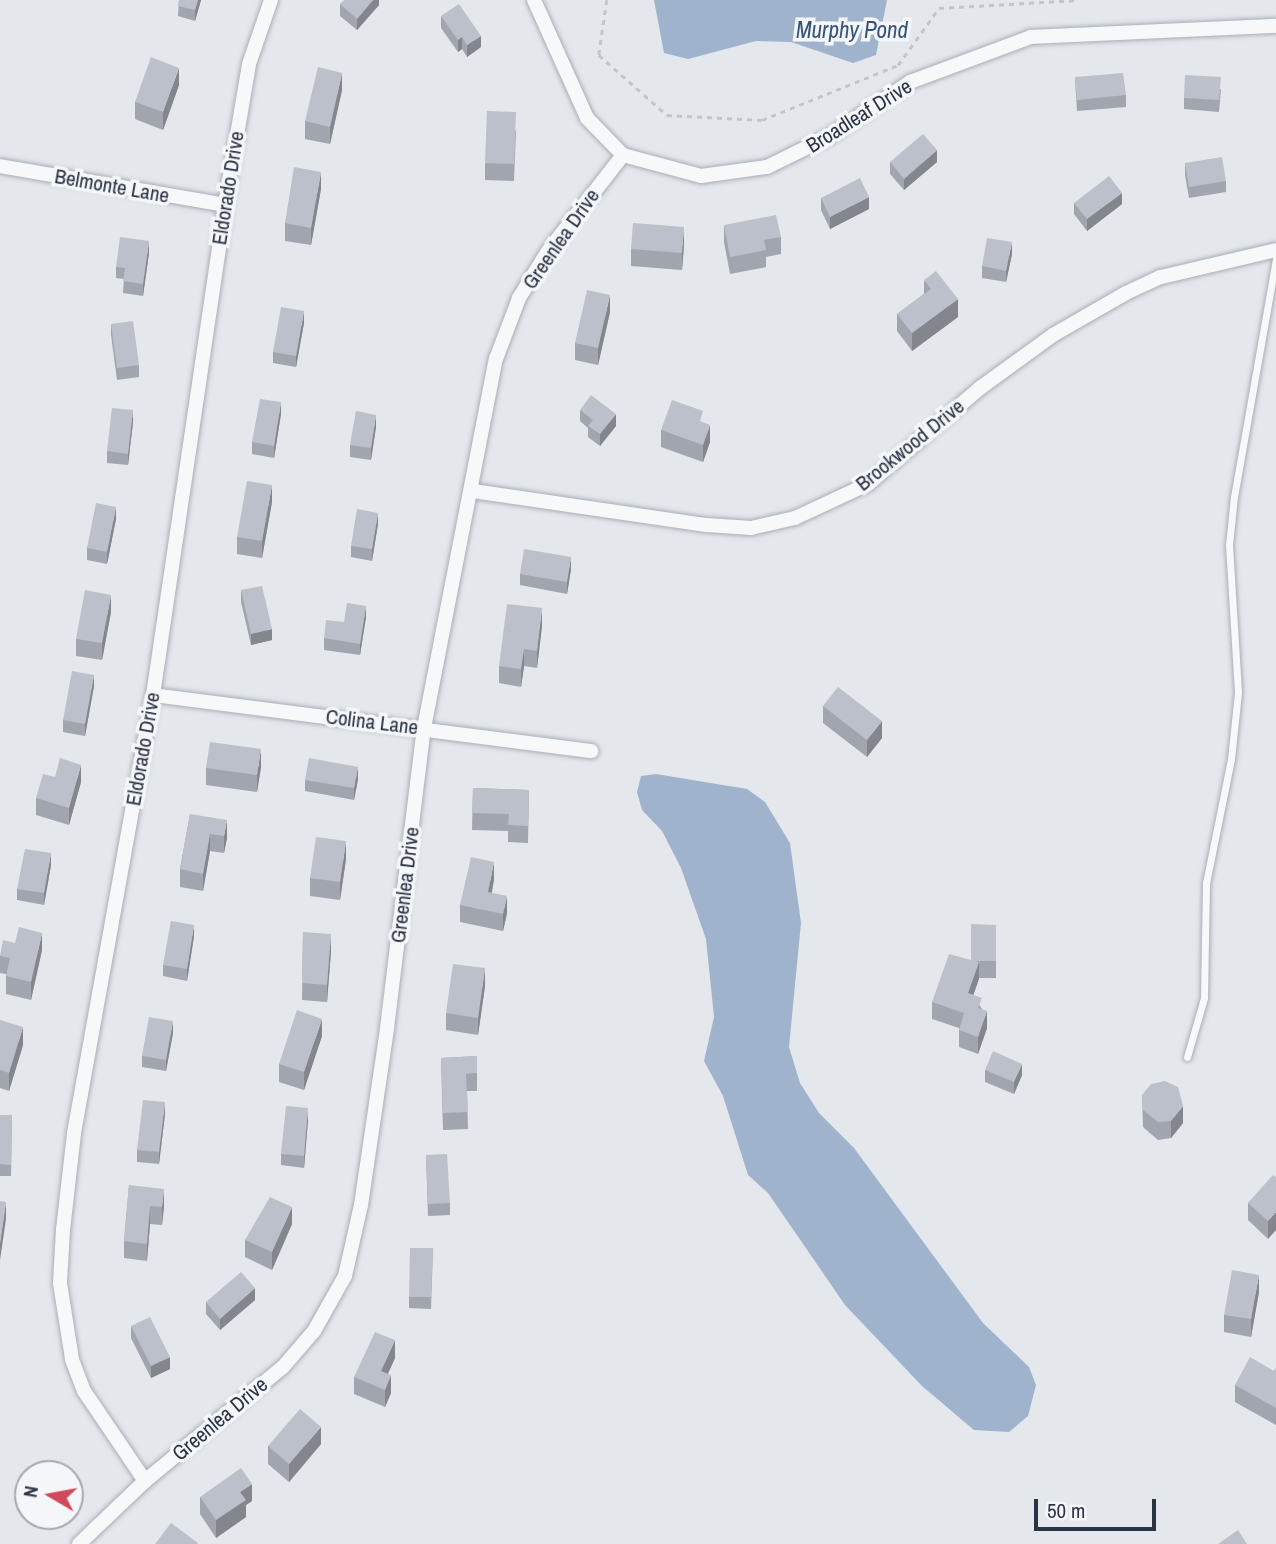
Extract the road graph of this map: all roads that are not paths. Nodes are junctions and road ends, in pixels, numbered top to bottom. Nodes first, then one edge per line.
1 (271, 0) edge
2 (534, 0) edge
3 (1276, 26) edge
4 (623, 155) junction
5 (0, 166) edge
6 (225, 205) junction
7 (1276, 250) edge
8 (1276, 258) edge
9 (473, 491) junction
10 (153, 695) junction
11 (424, 729) junction
12 (591, 751) dead end
13 (1186, 1057) dead end
14 (145, 1481) junction
15 (79, 1544) edge

1 - 6 street, Eldorado Drive
2 - 4 street
3 - 4 street, Broadleaf Drive
4 - 9 street, Greenlea Drive
5 - 6 street, Belmonte Lane
6 - 10 street, Eldorado Drive
7 - 9 street, Brookwood Drive
8 - 13 lane
9 - 11 street, Greenlea Drive
10 - 11 street, Colina Lane
10 - 14 street, Eldorado Drive
11 - 12 street, Colina Lane
11 - 14 street, Greenlea Drive
14 - 15 street, Greenlea Drive

